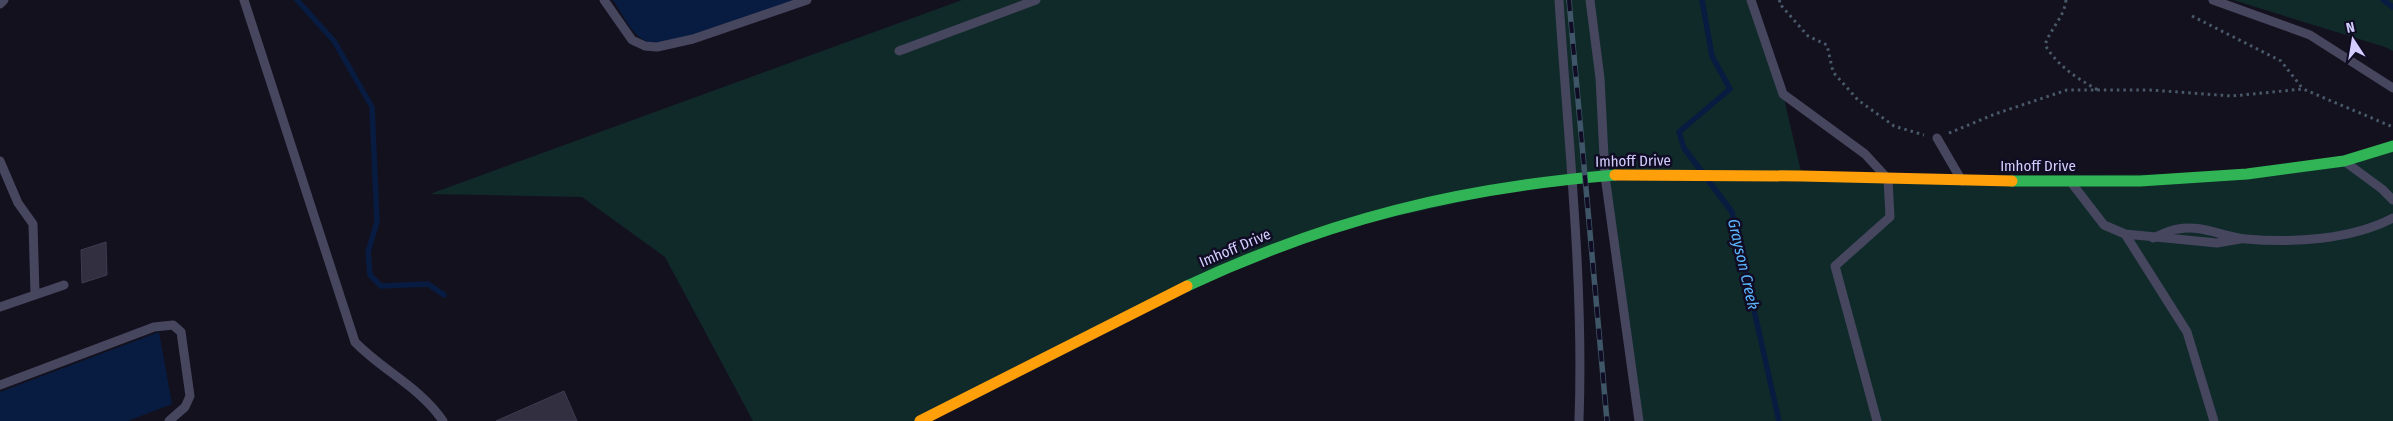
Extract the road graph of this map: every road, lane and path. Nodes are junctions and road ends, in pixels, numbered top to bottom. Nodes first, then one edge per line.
1 (4, 0) edge
2 (244, 0) edge
3 (604, 0) edge
4 (807, 0) edge
5 (1036, 0) edge
6 (1560, 0) edge
7 (1590, 0) edge
8 (1751, 0) edge
9 (1780, 0) edge
10 (2066, 0) edge
11 (2213, 0) edge
12 (0, 4) edge
13 (2192, 16) dead end
14 (899, 52) dead end
15 (2393, 88) edge
16 (2303, 89) junction
17 (2098, 90) junction
18 (2393, 127) edge
19 (1937, 138) junction
20 (2393, 146) edge
21 (0, 161) edge
22 (2344, 161) junction
23 (1605, 176) junction
24 (1570, 178) junction
25 (1888, 179) junction
26 (1962, 181) junction
27 (2070, 181) junction
28 (2393, 200) edge
29 (2393, 218) edge
30 (2125, 234) junction
31 (2153, 238) junction
32 (2245, 239) junction
33 (64, 285) dead end
34 (35, 294) junction
35 (0, 306) edge
36 (0, 385) edge
37 (169, 421) edge
38 (443, 421) edge
39 (920, 421) edge
40 (1579, 421) edge
41 (1639, 421) edge
42 (1877, 421) edge
43 (2214, 421) edge

1 - 12 lane
2 - 38 lane
3 - 4 lane
5 - 14 lane
6 - 24 lane
7 - 23 lane
8 - 25 lane
9 - 19 path
10 - 17 path
11 - 15 lane
13 - 16 path
16 - 17 path
16 - 18 path
17 - 19 path
19 - 26 lane
20 - 22 street, Imhoff Drive
21 - 34 lane
22 - 27 street, Imhoff Drive
22 - 28 lane
23 - 24 street, Imhoff Drive
23 - 25 street, Imhoff Drive
23 - 41 lane
24 - 39 street, Imhoff Drive
24 - 40 lane
25 - 26 street, Imhoff Drive
25 - 42 lane
26 - 27 street, Imhoff Drive
27 - 30 lane
29 - 32 lane
30 - 31 lane
30 - 43 lane
31 - 32 lane
31 - 32 lane
33 - 34 lane
34 - 35 lane
36 - 37 lane

